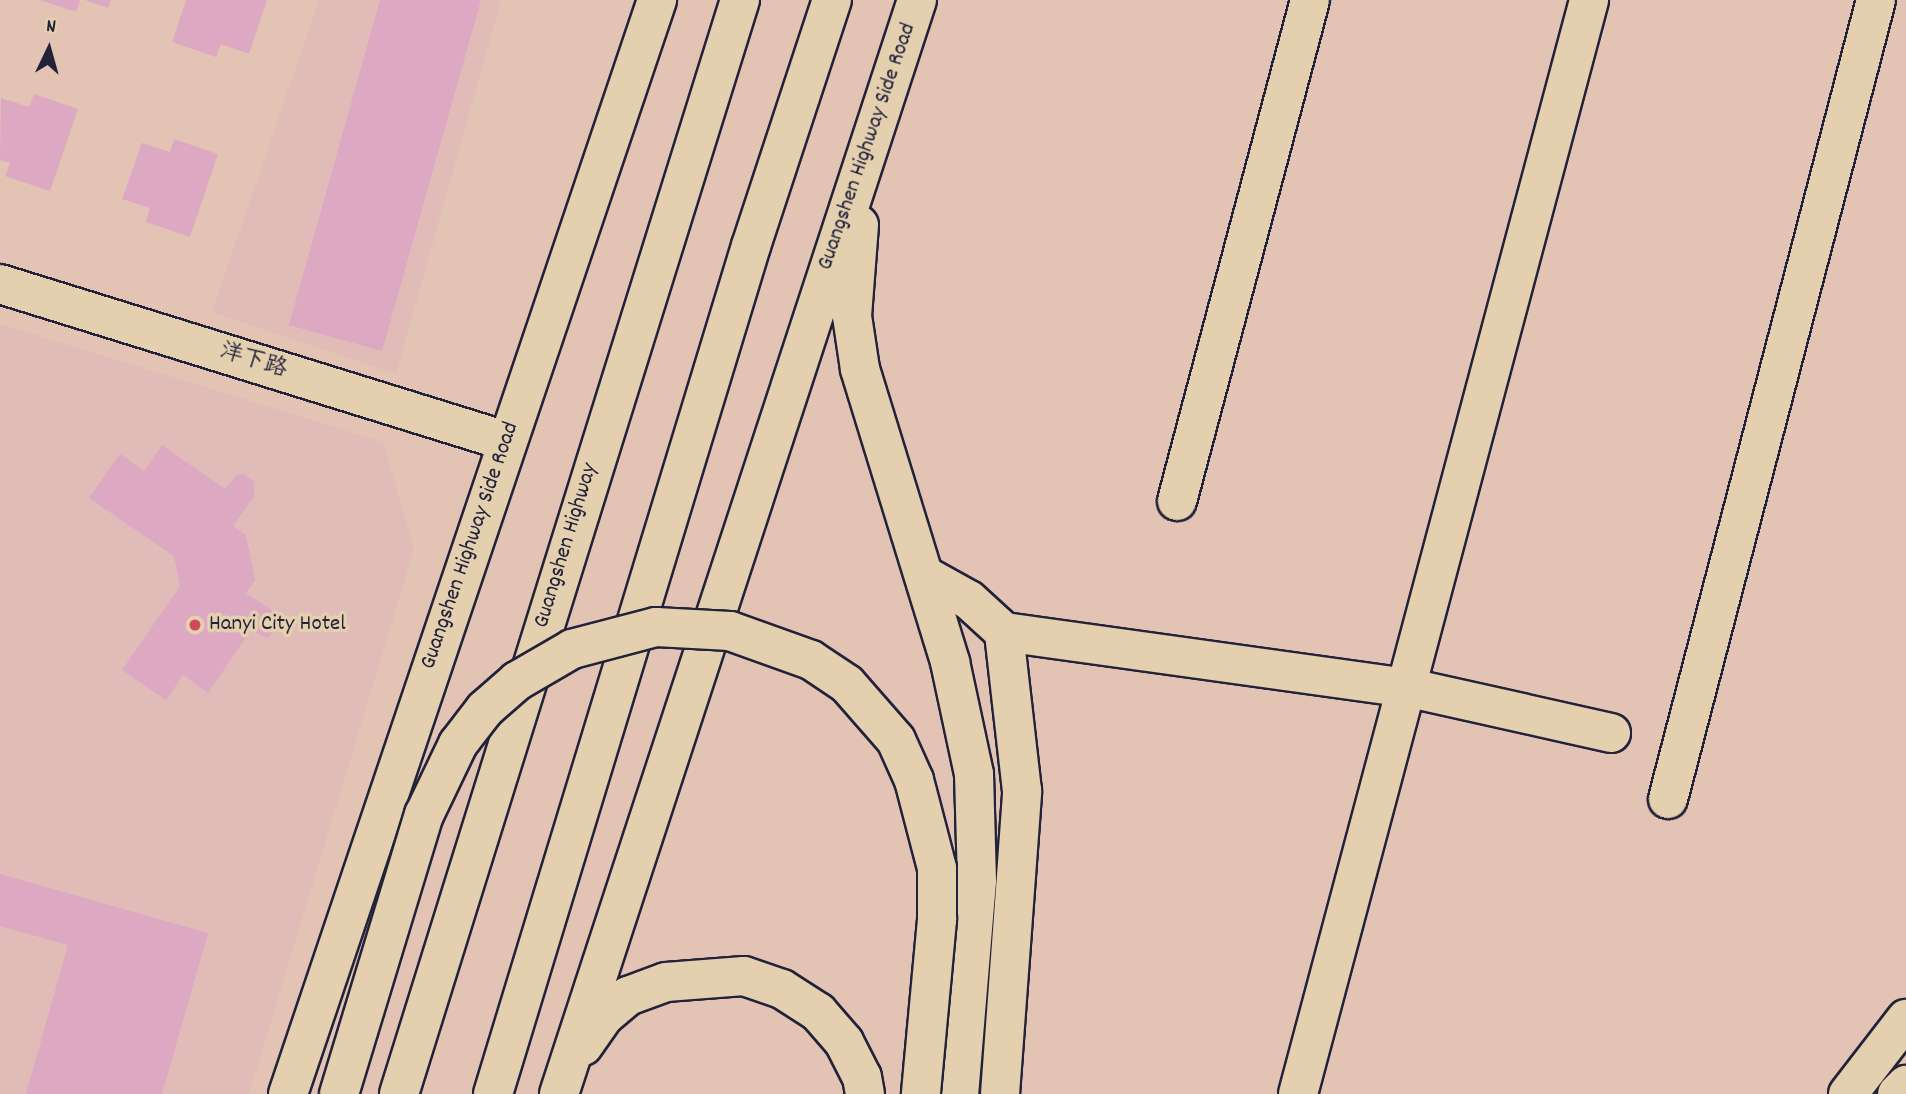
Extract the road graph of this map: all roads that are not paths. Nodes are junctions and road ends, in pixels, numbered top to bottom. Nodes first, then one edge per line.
1 (657, 0) edge
2 (715, 0) edge
3 (740, 0) edge
4 (832, 0) edge
5 (918, 0) edge
6 (1310, 0) edge
7 (1589, 0) edge
8 (1876, 0) edge
9 (878, 112) junction
10 (678, 188) junction
11 (0, 284) edge
12 (506, 441) junction
13 (1177, 501) dead end
14 (925, 575) junction
15 (1004, 632) junction
16 (1410, 688) junction
17 (1611, 733) dead end
18 (1668, 799) dead end
19 (1906, 1019) edge
20 (563, 1081) edge
21 (1906, 1085) edge
22 (288, 1094) edge
23 (339, 1094) edge
24 (399, 1094) edge
25 (492, 1094) edge
26 (865, 1094) edge
27 (921, 1094) edge
28 (959, 1094) edge
29 (1000, 1094) edge
30 (1298, 1094) edge
31 (1848, 1094) edge
32 (1898, 1094) edge

1 - 12 main road, Guangshen Highway Side Road
2 - 10 main road
3 - 10 main road, Guangshen Highway
4 - 25 main road
5 - 9 main road, Guangshen Highway Side Road
6 - 13 main road
7 - 16 main road
8 - 18 main road
9 - 14 main road
9 - 20 main road, Guangshen Highway Side Road
10 - 24 main road, Guangshen Highway
11 - 12 main road, 洋下路
12 - 22 main road, Guangshen Highway Side Road
14 - 15 main road
14 - 28 main road
15 - 16 main road
15 - 29 main road
16 - 17 main road
16 - 30 main road
19 - 31 main road
20 - 26 main road
21 - 32 main road
23 - 27 main road, bridge

